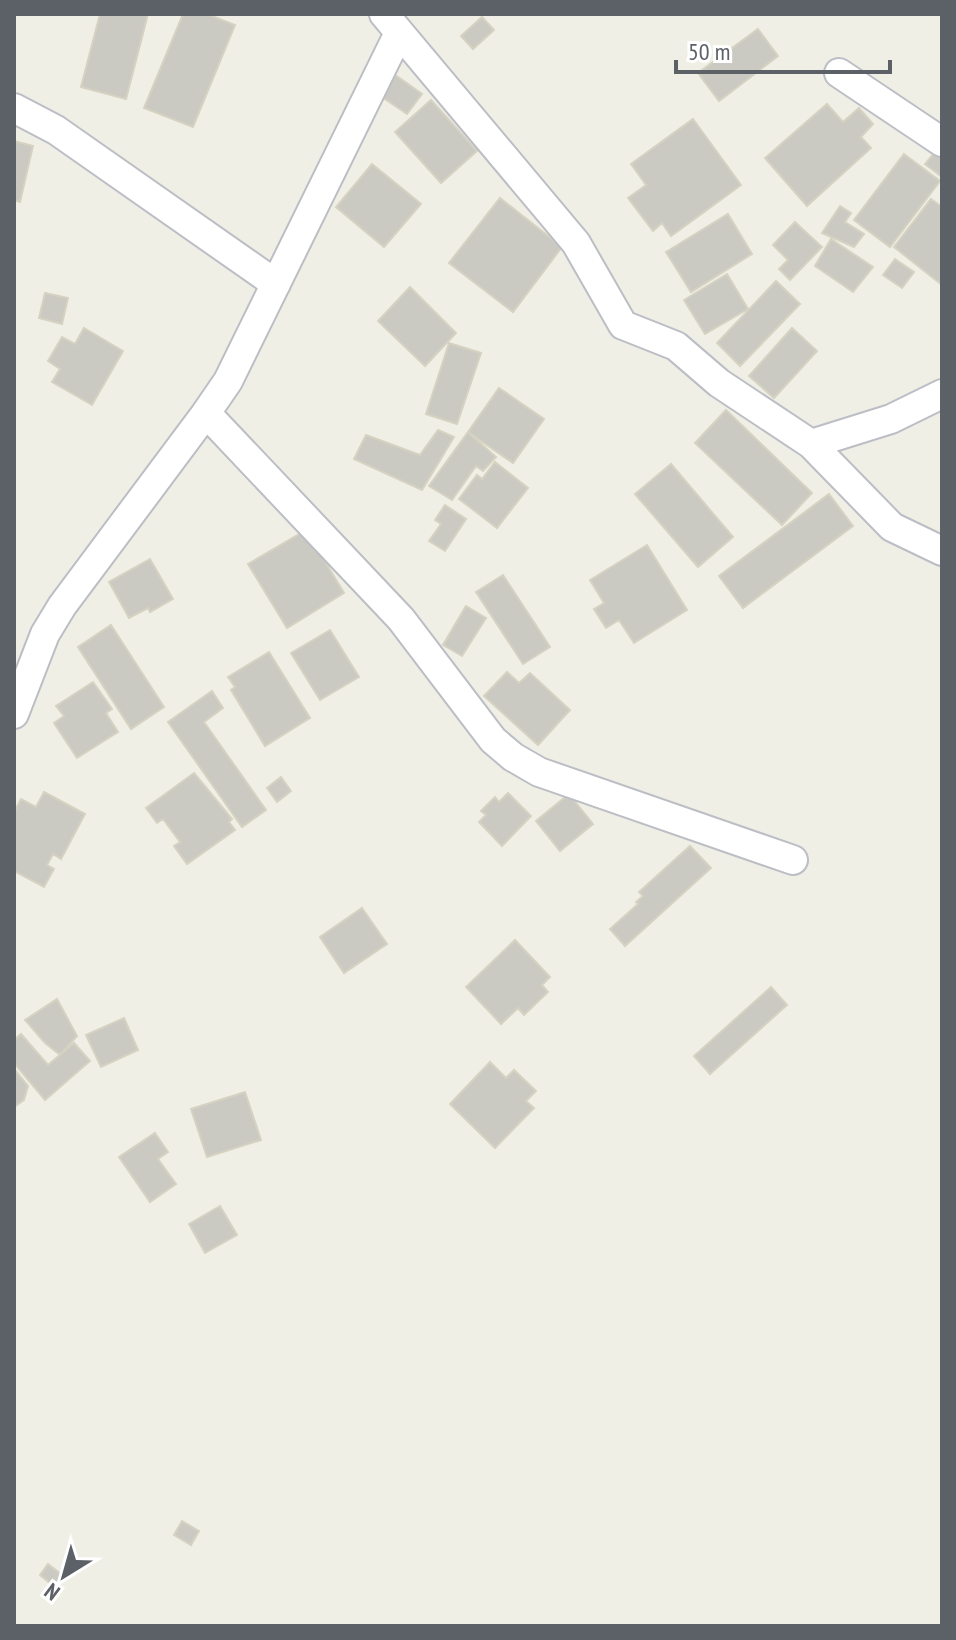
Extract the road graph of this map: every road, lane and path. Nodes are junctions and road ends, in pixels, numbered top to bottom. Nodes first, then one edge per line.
1 (392, 24) edge
2 (839, 73) dead end
3 (14, 108) edge
4 (942, 142) edge
5 (276, 284) junction
6 (942, 394) edge
7 (206, 413) junction
8 (811, 444) junction
9 (942, 551) edge
10 (14, 714) edge
11 (793, 860) dead end

1 - 5 street
1 - 8 street
2 - 4 street
3 - 5 street
5 - 7 street
6 - 8 street
7 - 10 street
7 - 11 street
8 - 9 street

